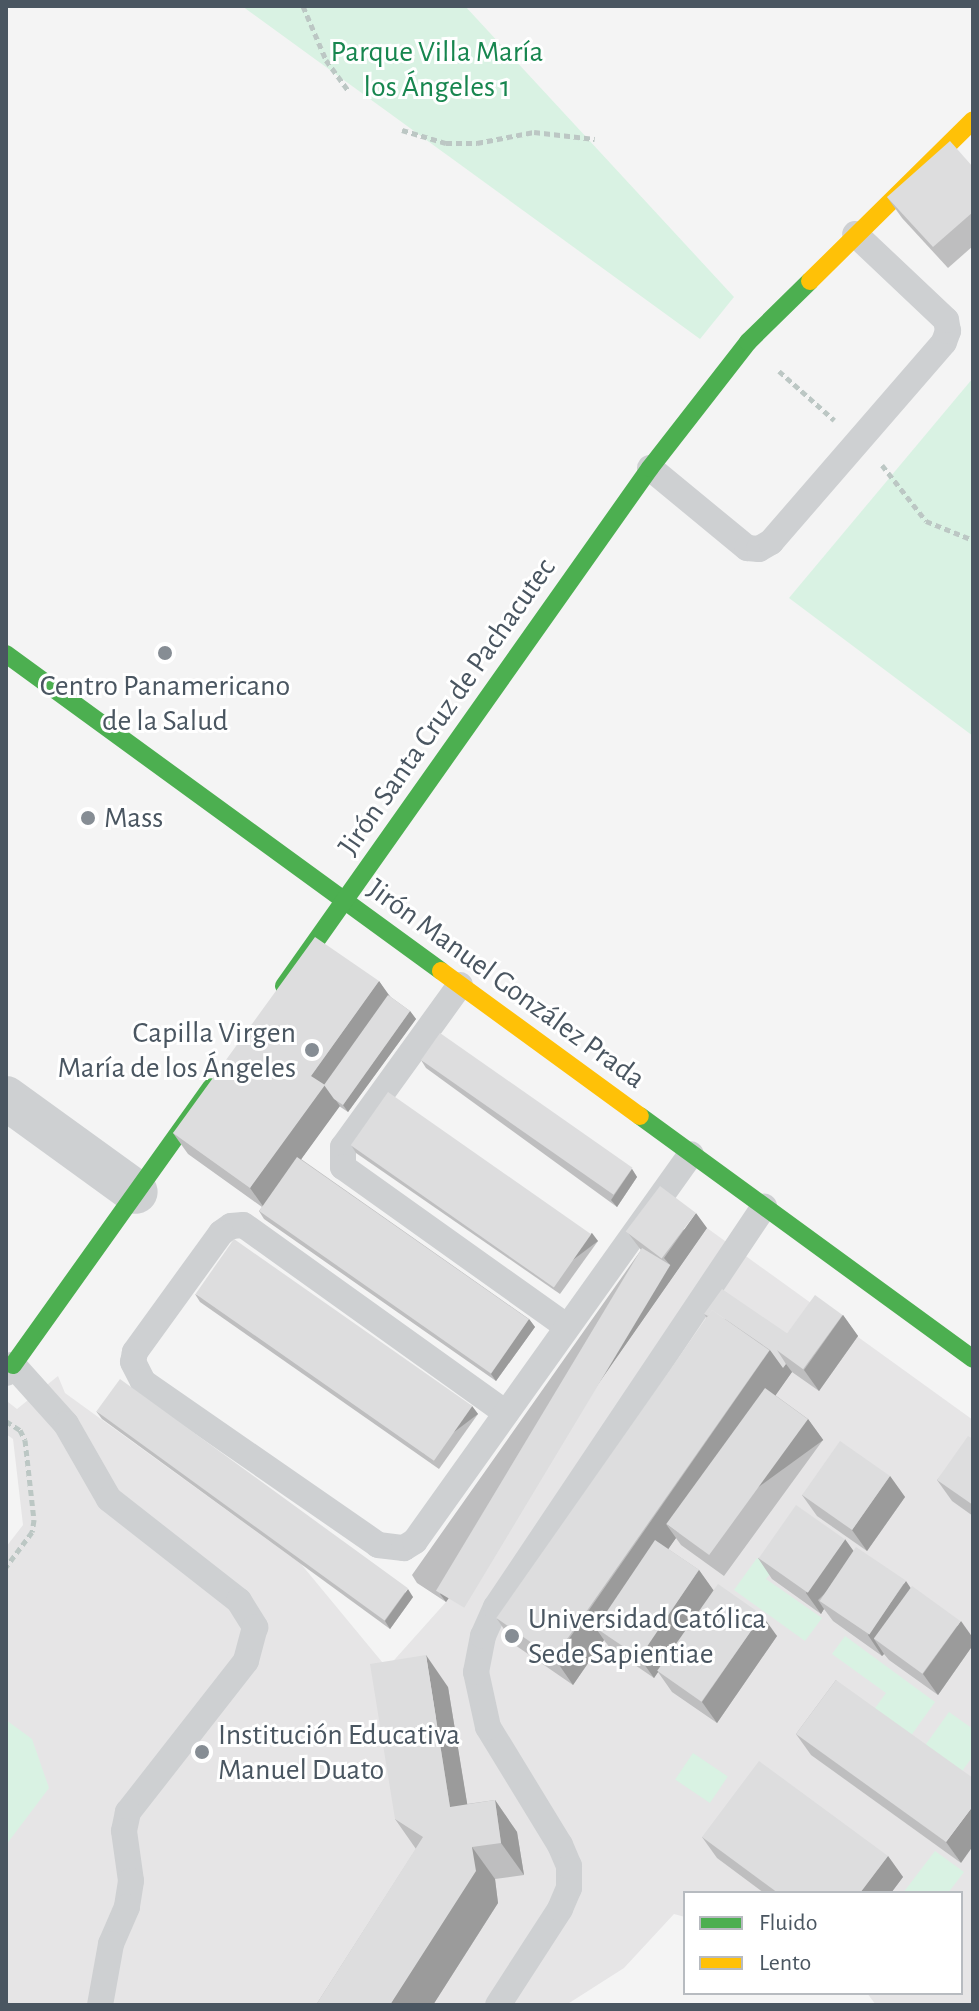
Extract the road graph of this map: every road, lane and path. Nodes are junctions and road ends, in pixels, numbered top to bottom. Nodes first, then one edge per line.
1 (303, 6) edge
2 (349, 92) dead end
3 (973, 120) edge
4 (402, 130) dead end
5 (595, 139) dead end
6 (855, 234) junction
7 (748, 342) junction
8 (858, 442) junction
9 (650, 468) junction
10 (973, 540) edge
11 (6, 654) edge
12 (345, 901) junction
13 (460, 985) junction
14 (272, 1002) edge
15 (227, 1065) edge
16 (6, 1098) edge
17 (691, 1154) junction
18 (136, 1192) junction
19 (764, 1206) junction
20 (567, 1327) junction
21 (973, 1359) edge
22 (10, 1369) edge
23 (506, 1413) junction
24 (6, 1421) edge
25 (6, 1567) edge
26 (100, 2005) edge
27 (498, 2005) edge

1 - 2 path
3 - 6 street, Jirón Santa Cruz de Pachacutec
4 - 5 path
6 - 7 street, Jirón Santa Cruz de Pachacutec
6 - 8 lane
7 - 8 path
7 - 9 street, Jirón Santa Cruz de Pachacutec
8 - 9 lane
8 - 10 path
9 - 12 street, Jirón Santa Cruz de Pachacutec
11 - 12 street, Jirón Manuel González Prada
12 - 13 street, Jirón Manuel González Prada
12 - 14 street, Jirón Santa Cruz de Pachacutec
13 - 17 street, Jirón Manuel González Prada
13 - 20 lane
15 - 18 street
16 - 18 street
17 - 19 street, Jirón Manuel González Prada
17 - 20 lane
18 - 22 street
19 - 21 street, Jirón Manuel González Prada
19 - 27 lane
20 - 23 lane
22 - 26 lane
23 - 23 lane
24 - 25 path

